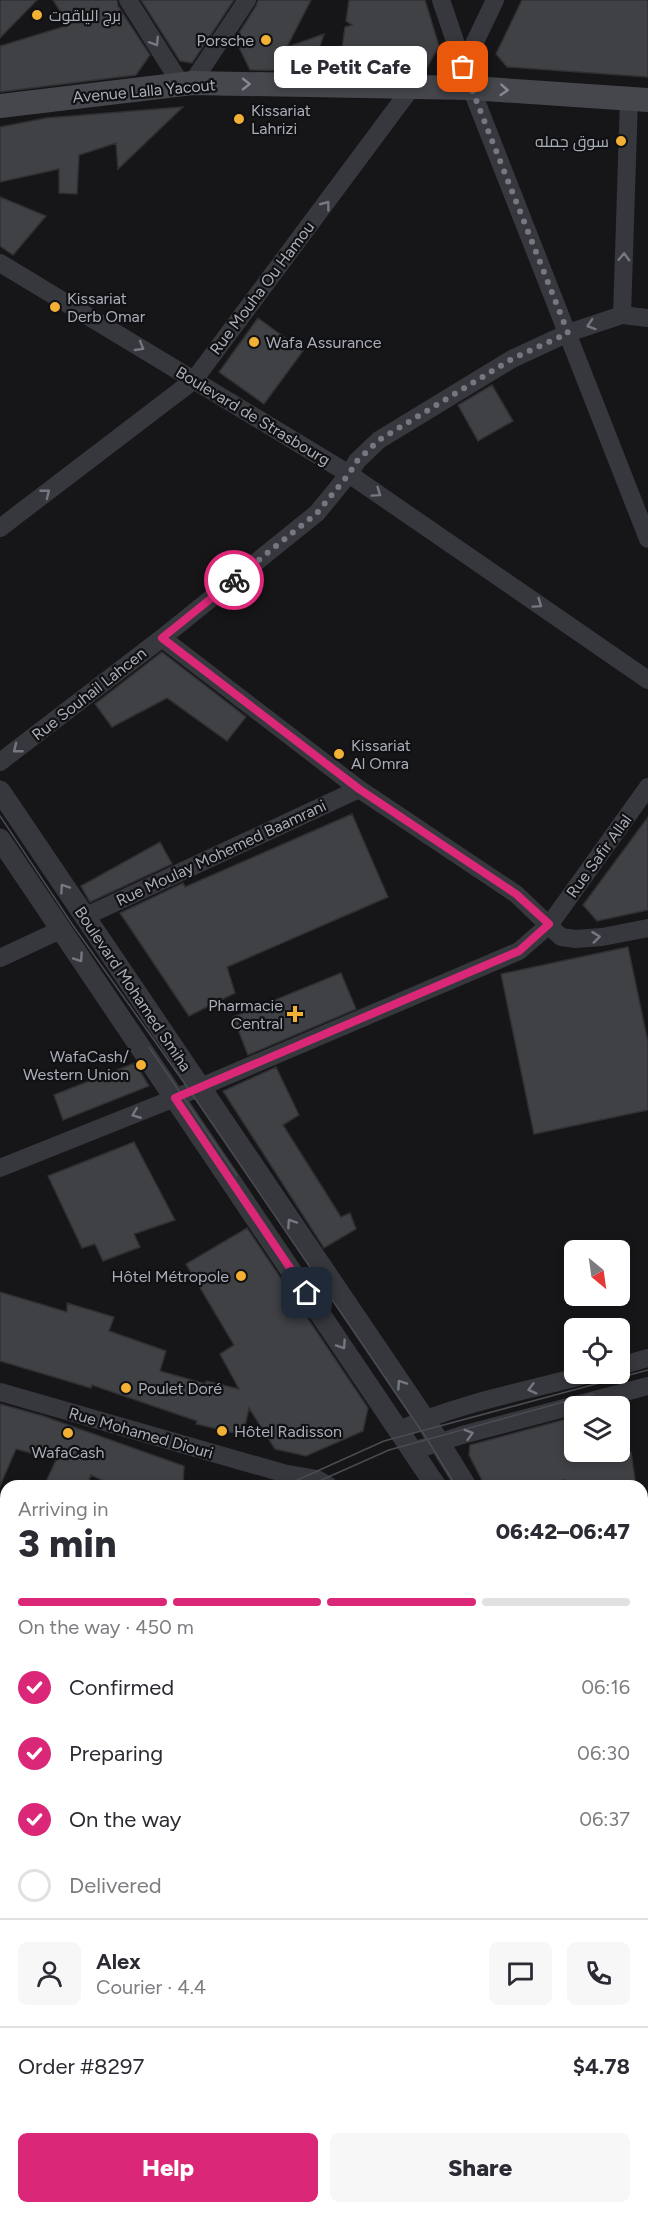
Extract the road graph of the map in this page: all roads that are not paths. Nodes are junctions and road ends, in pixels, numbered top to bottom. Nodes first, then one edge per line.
1 (128, 0) edge
2 (247, 0) edge
3 (441, 0) edge
4 (495, 0) edge
5 (467, 78) junction
6 (187, 84) junction
7 (412, 87) junction
8 (638, 99) edge
9 (0, 105) edge
10 (0, 263) edge
11 (622, 315) junction
12 (648, 318) edge
13 (568, 333) junction
14 (194, 380) junction
15 (349, 474) junction
16 (0, 528) edge
17 (648, 539) edge
18 (162, 638) junction
19 (648, 680) edge
20 (0, 762) edge
21 (648, 788) edge
22 (359, 789) junction
23 (0, 791) edge
24 (0, 839) edge
25 (84, 917) junction
26 (549, 924) junction
27 (648, 928) edge
28 (60, 930) junction
29 (0, 958) edge
30 (200, 1087) junction
31 (175, 1098) junction
32 (0, 1168) edge
33 (648, 1358) edge
34 (630, 1363) edge
35 (564, 1381) edge
36 (648, 1386) edge
37 (0, 1392) edge
38 (424, 1418) junction
39 (399, 1430) junction
40 (439, 1443) junction
41 (413, 1451) junction
42 (283, 1473) junction
43 (292, 1480) edge
44 (319, 1480) edge
45 (432, 1480) edge
46 (462, 1480) edge

1 -> 6 street
2 - 6 street
3 - 5 street
4 - 5 street
5 - 7 main road, Avenue Lalla Yacout
5 -> 8 main road, Avenue Lalla Yacout
5 - 13 street
6 -> 7 main road, Avenue Lalla Yacout
6 - 9 main road, Avenue Lalla Yacout
14 -> 7 street, Rue Mouha Ou Hamou
11 -> 8 street
10 -> 14 street, Boulevard de Strasbourg
11 - 12 street, Rue Souhail Lahcen
11 -> 13 street, Rue Souhail Lahcen
13 - 15 street, Rue Souhail Lahcen
13 - 17 street
14 - 15 street, Boulevard de Strasbourg
16 -> 14 street, Rue Mouha Ou Hamou
15 - 18 street, Rue Souhail Lahcen
15 -> 19 street, Boulevard de Strasbourg
18 -> 20 street, Rue Souhail Lahcen
18 - 22 street
21 - 26 street, Rue Safir Allal
22 - 25 street, Rue Moulay Mohemed Baamrani
22 - 26 street
25 -> 23 street, Boulevard Mohamed Smiha
24 - 28 street, Boulevard Mohamed Smiha
25 - 30 street, Boulevard Mohamed Smiha
26 -> 27 street
26 - 30 street, Rue Safir Allal
28 - 29 street
28 -> 31 street, Boulevard Mohamed Smiha
30 - 31 street, Rue Safir Allal
38 -> 30 street, Boulevard Mohamed Smiha
31 -> 32 street, Rue Safir Allal
31 -> 39 street, Boulevard Mohamed Smiha
33 - 34 street
35 -> 38 street
40 -> 36 street
37 - 42 street, Rue Mohamed Diouri
38 - 39 street
38 - 40 street, Boulevard Mohamed Smiha
39 - 41 street, Boulevard Mohamed Smiha
40 - 41 street
40 - 46 street, Boulevard Mohamed Smiha
41 - 45 street, Boulevard Mohamed Smiha
42 - 43 street
42 - 44 street, Rue Mohamed Diouri

